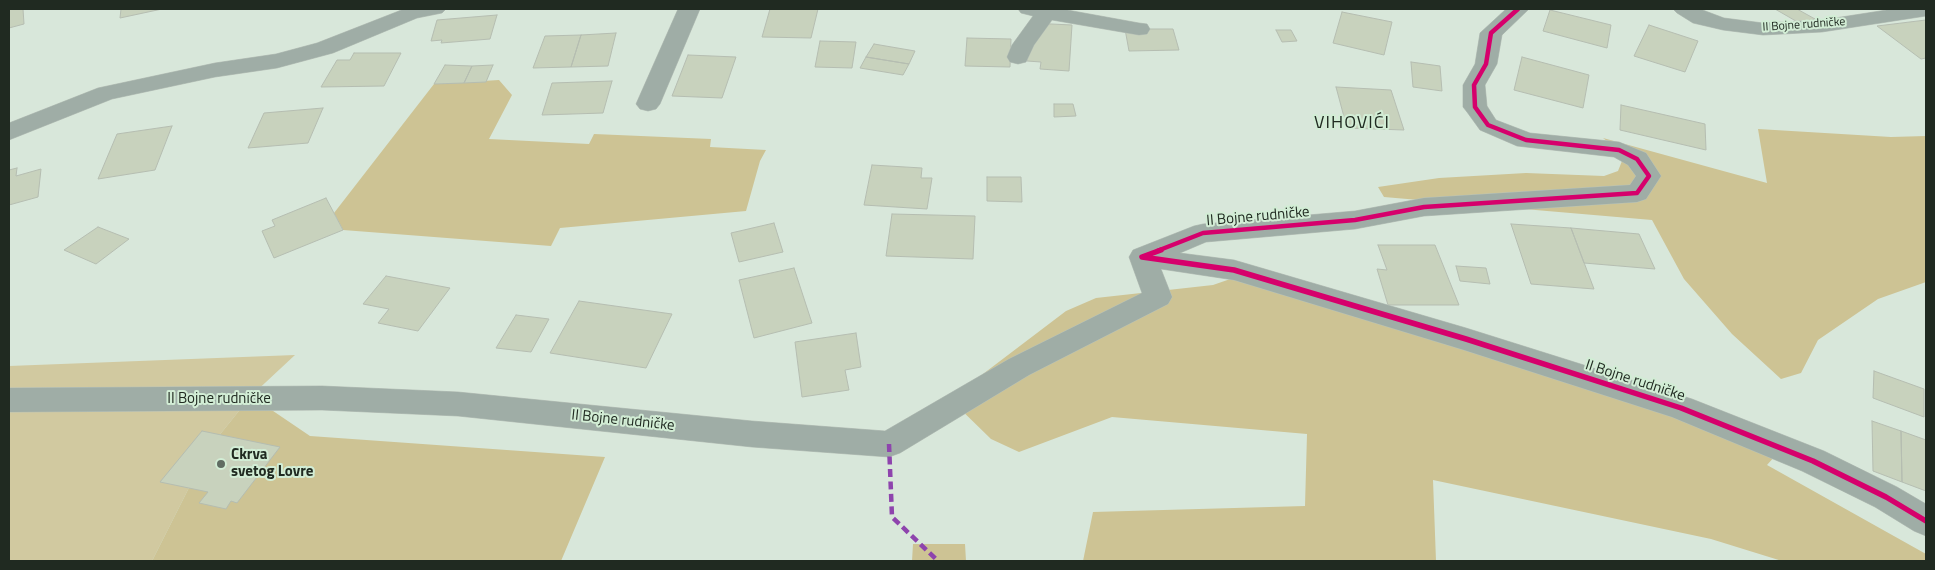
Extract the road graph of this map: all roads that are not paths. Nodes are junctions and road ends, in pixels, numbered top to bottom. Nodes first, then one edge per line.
1 (436, 9) edge
2 (689, 9) edge
3 (1518, 9) edge
4 (1684, 9) edge
5 (1926, 10) edge
6 (1038, 11) edge
7 (1138, 29) dead end
8 (1018, 57) dead end
9 (648, 104) dead end
10 (9, 132) edge
11 (1142, 257) junction
12 (9, 400) edge
13 (1926, 521) edge

1 - 10 street
2 - 9 street
3 - 11 street, II Bojne rudničke
4 - 5 street, II Bojne rudničke
6 - 7 street
6 - 8 street
11 - 12 street, II Bojne rudničke
11 - 13 street, II Bojne rudničke

